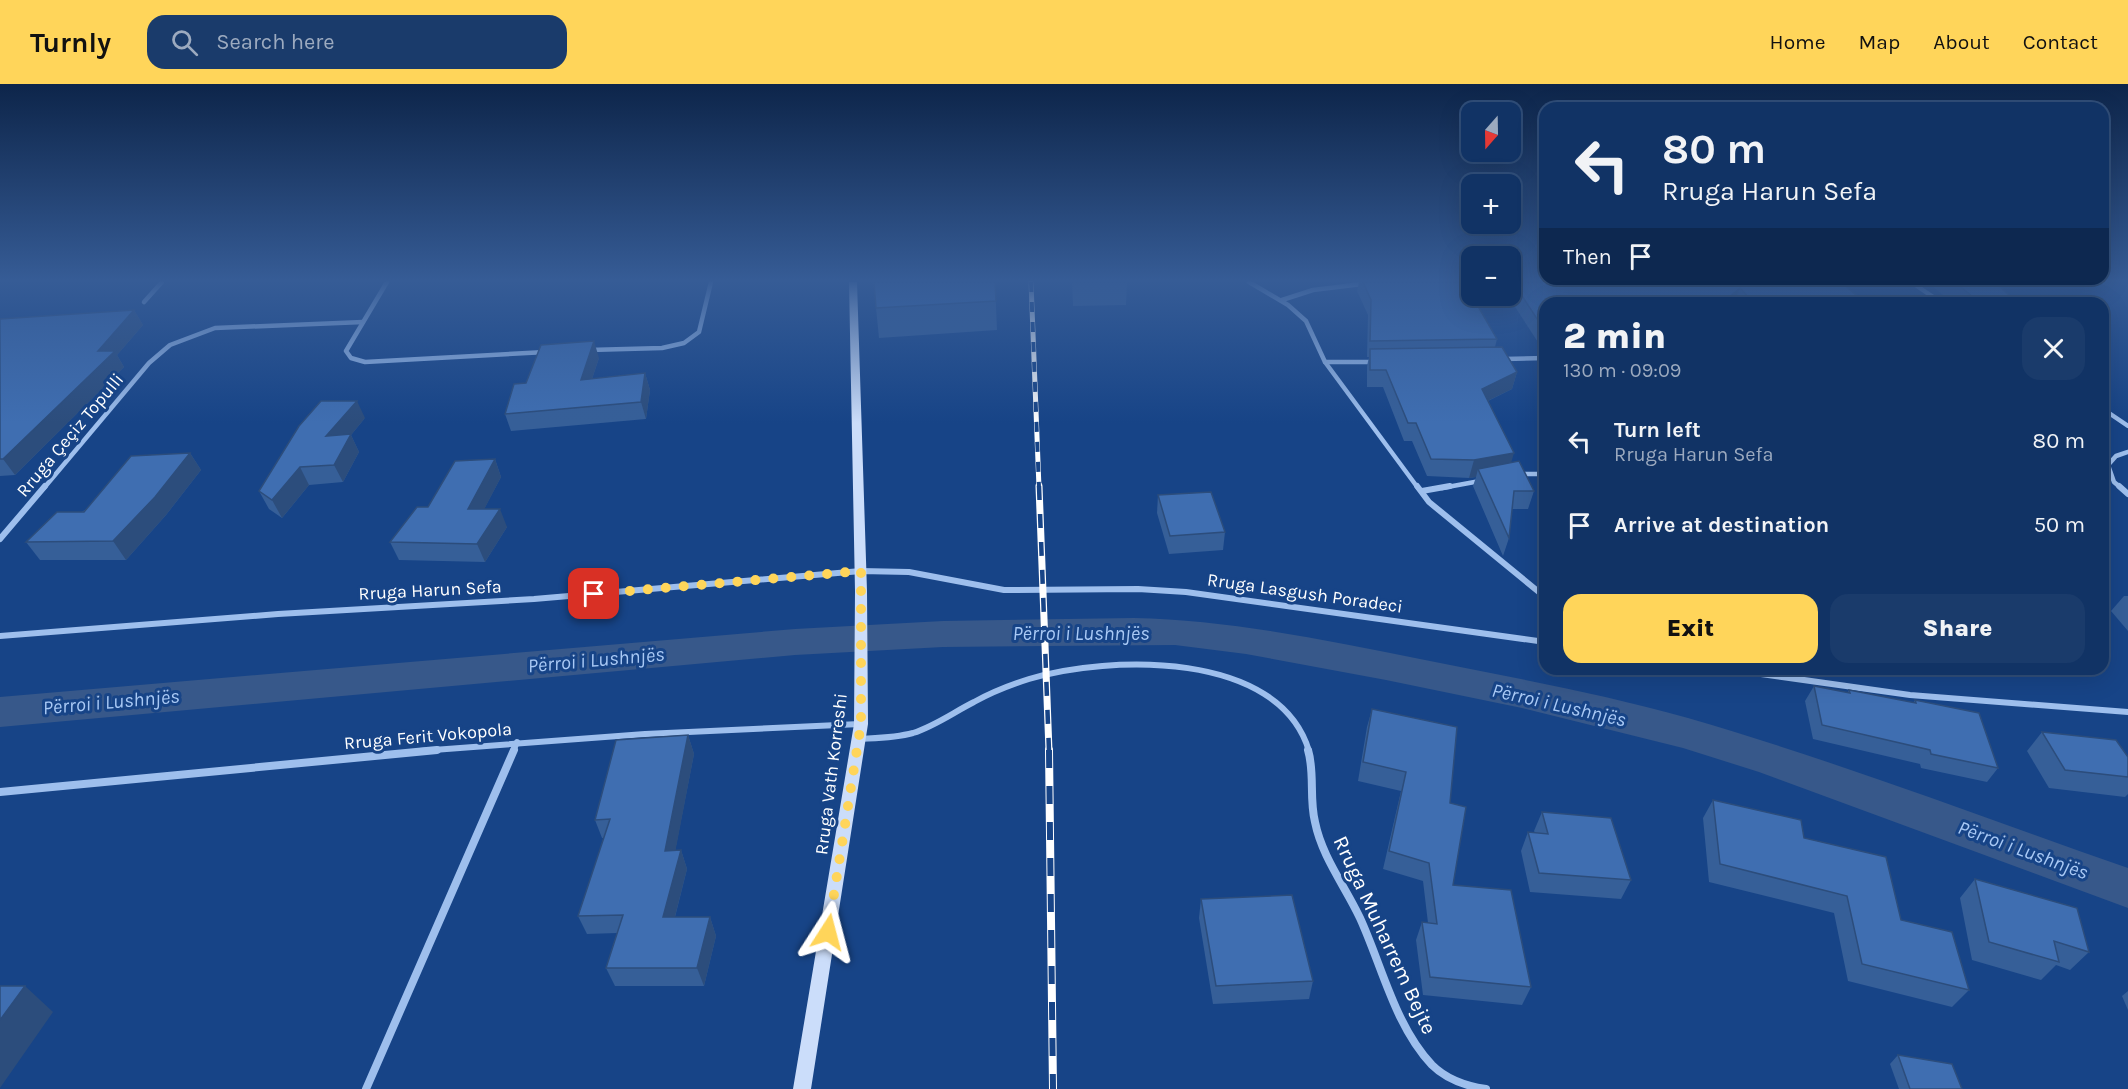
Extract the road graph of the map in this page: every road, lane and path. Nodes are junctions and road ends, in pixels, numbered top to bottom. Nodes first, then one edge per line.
1 (213, 329) edge
2 (359, 329) edge
3 (700, 329) edge
4 (854, 329) edge
5 (1311, 329) edge
6 (578, 351) edge
7 (556, 352) edge
8 (1539, 358) edge
9 (1498, 360) edge
10 (1325, 362) junction
11 (1382, 362) edge
12 (2109, 413) edge
13 (2128, 426) edge
14 (2128, 452) edge
15 (2109, 464) edge
16 (2109, 468) edge
17 (1514, 474) edge
18 (1539, 474) edge
19 (1491, 478) edge
20 (1422, 491) junction
21 (2128, 494) edge
22 (0, 539) edge
23 (861, 571) junction
24 (1059, 591) joint
25 (1539, 592) edge
26 (0, 636) edge
27 (1539, 641) edge
28 (1768, 675) edge
29 (2128, 712) edge
30 (860, 732) junction
31 (517, 742) junction
32 (0, 792) edge
33 (366, 1089) edge
34 (802, 1089) edge
35 (1486, 1089) edge

1 - 22 street, Rruga Çeçiz Topulli
2 - 7 street
3 - 6 street
4 - 23 main road, Rruga Vath Korreshi
5 - 10 street
8 - 9 street
10 - 11 street
10 - 20 street
12 - 13 street
14 - 15 street
16 - 21 street
17 - 18 street
19 - 20 street
20 - 25 street
23 - 24 street, Rruga Harun Sefa
23 - 26 street, Rruga Harun Sefa
23 - 30 main road, Rruga Vath Korreshi
24 - 27 street, Rruga Lasgush Poradeci
28 - 29 street
30 - 31 street, Rruga Ferit Vokopola
30 - 34 main road, Rruga Vath Korreshi
30 - 35 street, Rruga Muharrem Bejte
31 - 32 street, Rruga Ferit Vokopola
31 - 33 street

